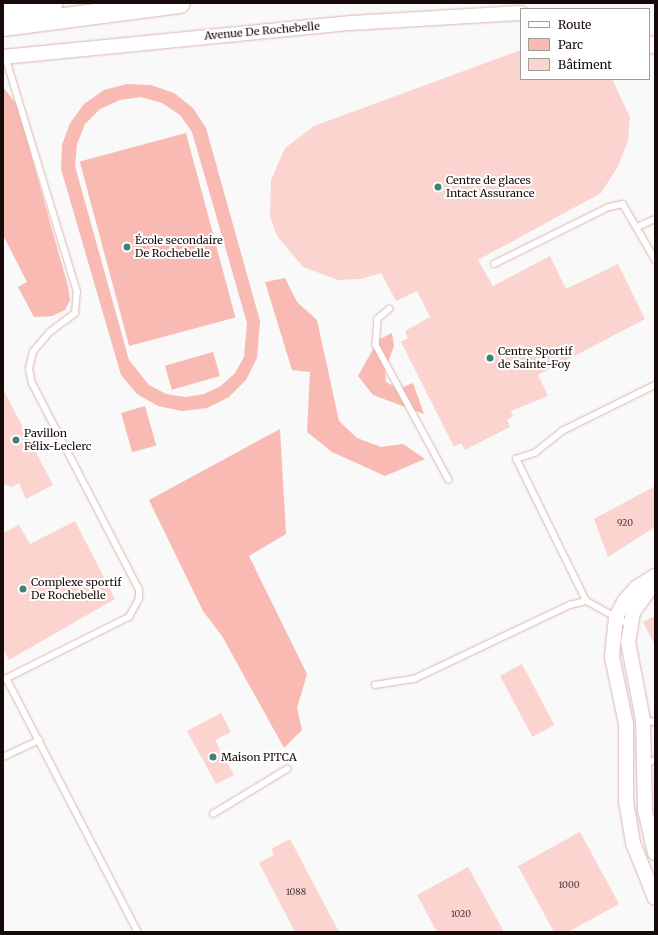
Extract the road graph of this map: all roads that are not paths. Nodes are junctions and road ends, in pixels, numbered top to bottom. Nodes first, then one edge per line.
1 (53, 3) edge
2 (180, 3) edge
3 (3, 8) edge
4 (520, 13) edge
5 (3, 26) edge
6 (4, 56) edge
7 (655, 219) edge
8 (637, 227) junction
9 (655, 259) edge
10 (494, 264) dead end
11 (390, 308) dead end
12 (655, 385) edge
13 (449, 480) dead end
14 (655, 576) edge
15 (655, 582) edge
16 (586, 601) junction
17 (616, 618) junction
18 (629, 625) junction
19 (5, 680) edge
20 (375, 685) dead end
21 (649, 721) edge
22 (39, 740) junction
23 (3, 757) edge
24 (649, 763) edge
25 (287, 769) dead end
26 (213, 814) dead end
27 (655, 853) edge
28 (655, 898) edge
29 (138, 932) edge

1 - 3 highway
2 - 5 highway
4 - 6 street, Avenue De Rochebelle
6 - 19 lane
7 - 8 lane
8 - 9 lane
8 - 10 lane
11 - 13 lane
12 - 16 lane
14 - 17 street
15 - 18 street
16 - 17 lane
16 - 20 lane
17 - 18 lane
17 - 28 street
18 - 21 street
19 - 22 lane
21 - 24 street
22 - 23 lane
22 - 29 lane
24 - 27 street
25 - 26 lane

